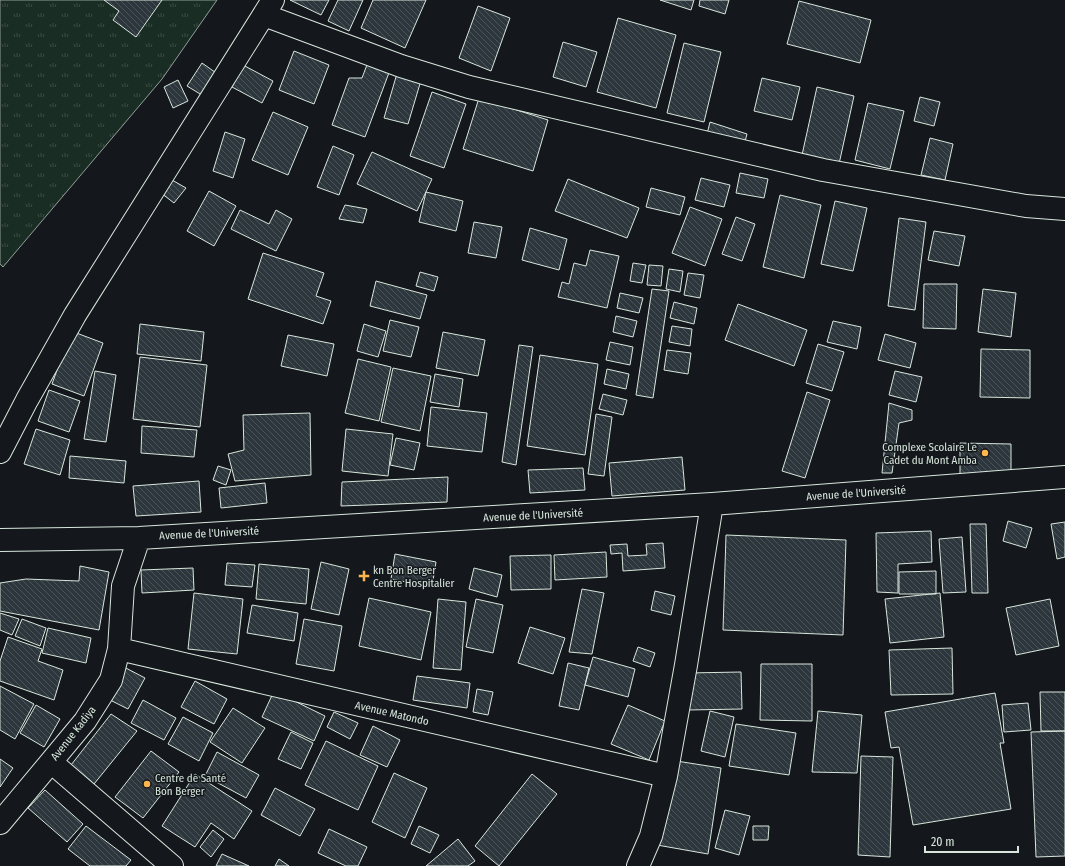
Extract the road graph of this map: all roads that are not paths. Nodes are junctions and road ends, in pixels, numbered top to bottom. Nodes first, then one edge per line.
1 (269, 7) edge
2 (1065, 209) edge
3 (0, 452) edge
4 (1065, 478) edge
5 (712, 504) junction
6 (139, 538) junction
7 (0, 540) edge
8 (119, 649) junction
9 (51, 762) junction
10 (666, 776) junction
11 (0, 823) edge
12 (172, 866) edge
13 (638, 866) edge

1 - 2 street
1 - 3 street
4 - 5 street, Avenue de l'Université
5 - 6 street, Avenue de l'Université
5 - 10 street
6 - 7 street, Avenue de l'Université
6 - 8 street, Avenue Kadiya
8 - 9 street, Avenue Kadiya
8 - 10 street, Avenue Matondo
9 - 11 street, Avenue Kadiya
9 - 12 street
10 - 13 street

